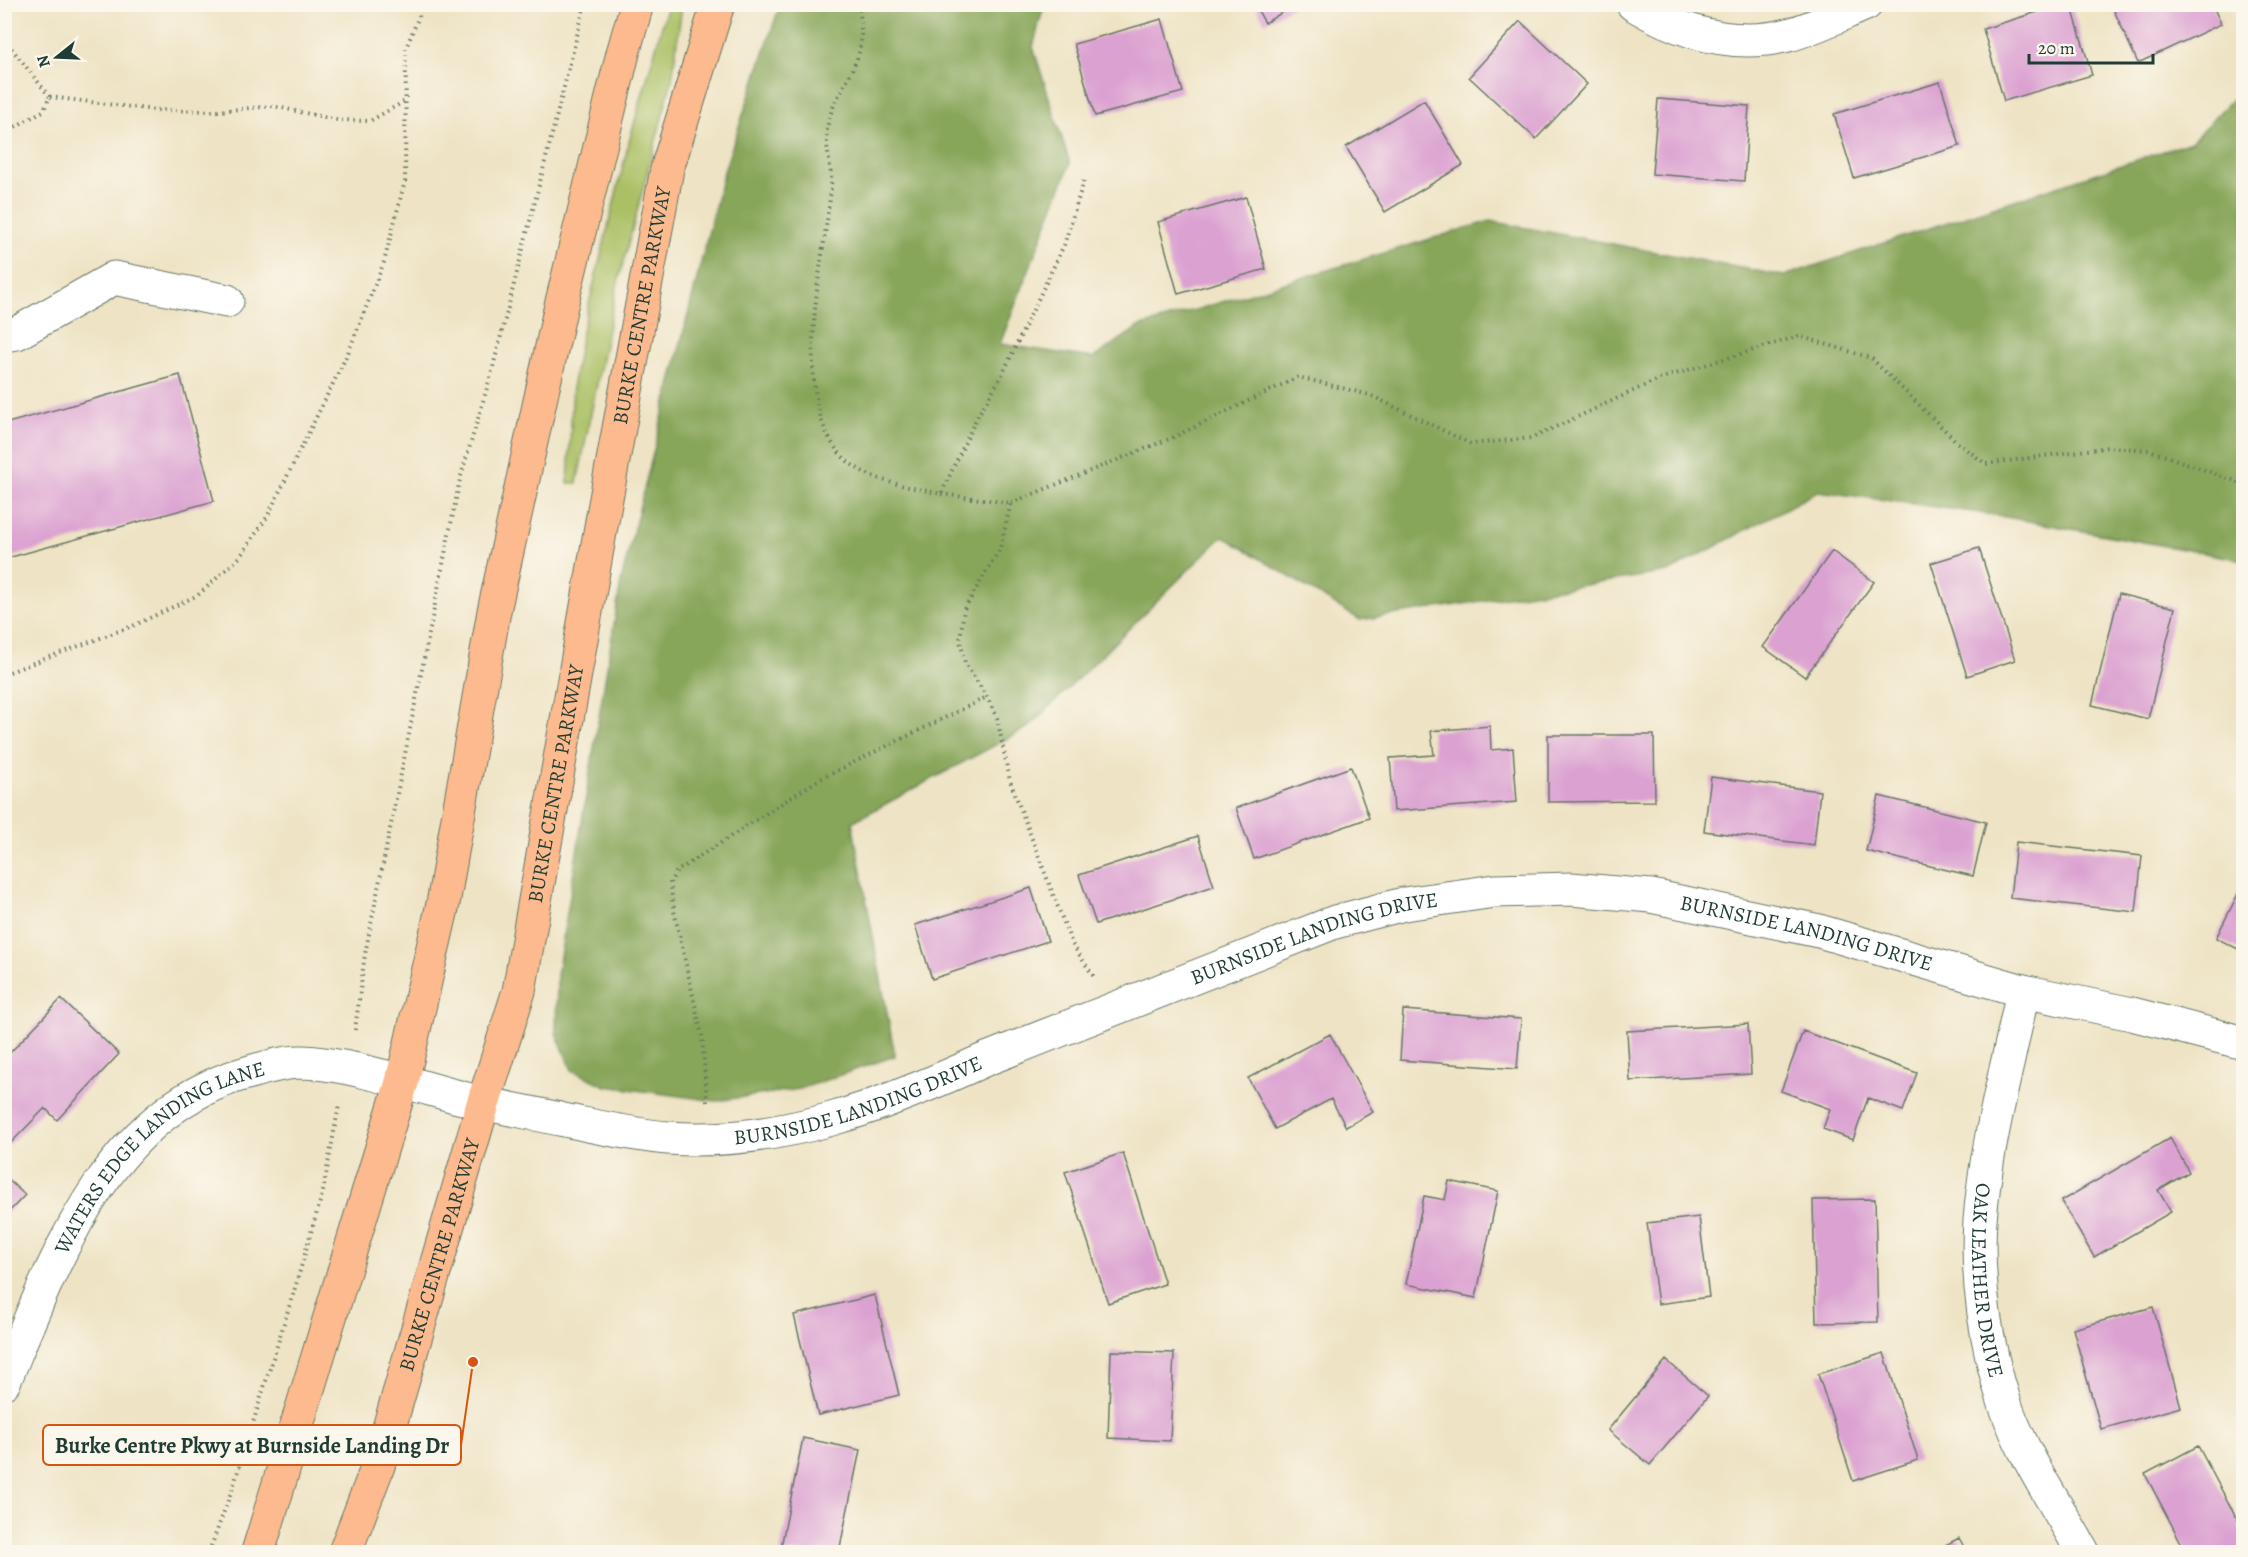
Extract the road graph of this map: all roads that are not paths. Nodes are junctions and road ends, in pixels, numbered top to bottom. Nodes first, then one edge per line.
1 (638, 4) edge
2 (718, 4) edge
3 (1633, 4) edge
4 (1866, 4) edge
5 (227, 301) dead end
6 (4, 334) edge
7 (2023, 991) junction
8 (2244, 1043) edge
9 (402, 1082) junction
10 (483, 1104) junction
11 (4, 1382) edge
12 (258, 1552) edge
13 (345, 1552) edge
14 (2083, 1552) edge

1 - 9 main road
2 - 10 main road, BURKE CENTRE PARKWAY
3 - 4 street
5 - 6 street
7 - 8 street, BURNSIDE LANDING DRIVE
7 - 10 street, BURNSIDE LANDING DRIVE
7 - 14 street, OAK LEATHER DRIVE
9 - 10 street, BURNSIDE LANDING DRIVE
9 - 11 street, WATERS EDGE LANDING LANE
9 - 12 main road
10 - 13 main road, BURKE CENTRE PARKWAY

